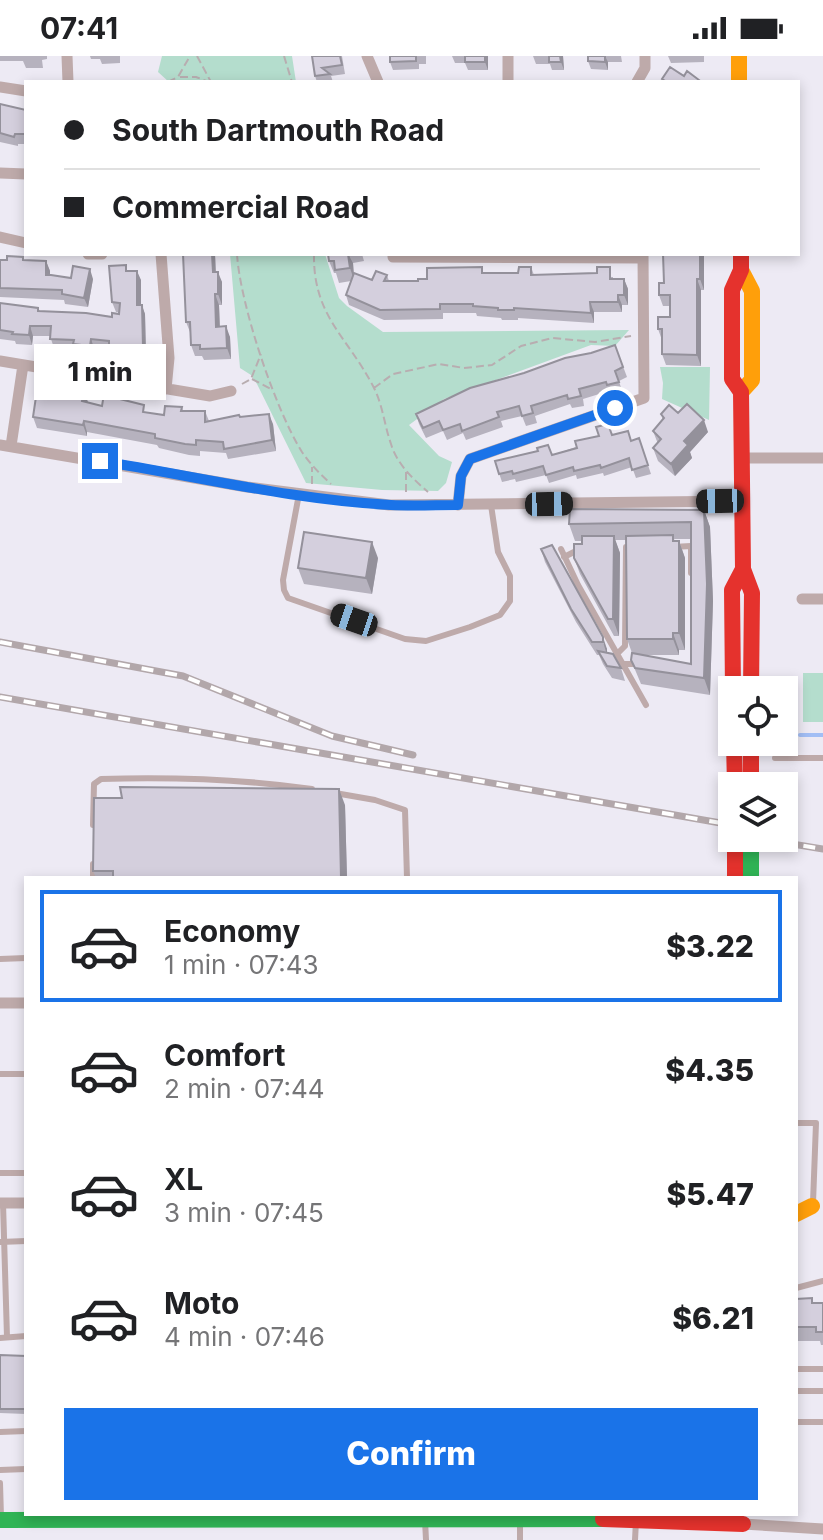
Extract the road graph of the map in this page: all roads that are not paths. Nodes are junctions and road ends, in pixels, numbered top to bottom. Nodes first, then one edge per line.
1 (67, 56) edge
2 (367, 56) edge
3 (508, 56) edge
4 (645, 56) edge
5 (739, 56) edge
6 (68, 80) edge
7 (377, 80) edge
8 (508, 80) edge
9 (638, 80) edge
10 (739, 80) edge
11 (0, 87) edge
12 (24, 91) edge
13 (0, 173) edge
14 (24, 174) edge
15 (0, 237) edge
16 (24, 243) edge
17 (161, 256) edge
18 (393, 256) edge
19 (643, 256) edge
20 (741, 262) edge
21 (0, 361) edge
22 (23, 365) junction
23 (166, 389) junction
24 (231, 391) road end
25 (5, 446) edge
26 (741, 458) junction
27 (823, 458) edge
28 (299, 494) junction
29 (743, 501) junction
30 (458, 505) junction
31 (491, 505) junction
32 (583, 547) edge
33 (612, 547) edge
34 (626, 547) junction
35 (639, 547) edge
36 (665, 547) edge
37 (743, 569) junction
38 (691, 576) edge
39 (802, 599) dead end
40 (823, 599) edge
41 (617, 654) junction
42 (623, 664) junction
43 (650, 664) edge
44 (733, 676) edge
45 (751, 676) edge
46 (646, 705) dead end
47 (775, 758) dead end
48 (823, 758) edge
49 (93, 838) edge
50 (93, 851) edge
51 (738, 852) edge
52 (748, 852) edge
53 (93, 876) edge
54 (407, 876) edge
55 (743, 876) edge
56 (743, 876) edge
57 (24, 958) edge
58 (0, 959) edge
59 (0, 1003) edge
60 (24, 1003) edge
61 (0, 1074) edge
62 (24, 1074) edge
63 (798, 1123) edge
64 (0, 1173) edge
65 (24, 1173) edge
66 (2, 1203) edge
67 (24, 1203) edge
68 (810, 1206) edge
69 (24, 1241) edge
70 (2, 1242) edge
71 (823, 1281) edge
72 (798, 1287) edge
73 (24, 1336) edge
74 (3, 1338) edge
75 (798, 1369) edge
76 (823, 1369) edge
77 (798, 1391) edge
78 (823, 1391) edge
79 (798, 1422) edge
80 (823, 1422) edge
81 (24, 1431) edge
82 (0, 1432) edge
83 (24, 1469) edge
84 (0, 1470) edge
85 (0, 1483) edge
86 (568, 1516) edge
87 (141, 1517) edge
88 (392, 1517) edge
89 (487, 1517) edge
90 (432, 1518) edge
91 (643, 1519) edge
92 (0, 1520) edge
93 (520, 1520) junction
94 (743, 1526) edge
95 (823, 1529) edge
96 (426, 1540) edge
97 (520, 1540) edge
98 (635, 1540) edge

1 - 6 street
2 - 7 street
3 - 8 street
4 - 9 street
5 - 10 main road
11 - 12 street
13 - 14 street
15 - 16 street
17 - 23 street
18 - 19 street
19 - 30 street
20 - 26 main road
21 - 22 street
22 - 23 street
22 - 25 street
23 - 24 street
25 - 28 street
26 - 27 street
26 - 29 main road
28 - 30 street
28 - 31 lane
29 - 31 street
29 - 37 main road
30 - 31 street
32 - 41 lane
33 - 34 lane
34 - 35 lane
34 - 41 lane
36 - 38 lane
37 - 44 main road
37 - 45 main road
39 - 40 street
41 - 42 lane
42 - 43 lane
42 - 46 lane
47 - 48 lane
49 - 54 lane
50 - 53 lane
51 - 55 main road
52 - 56 main road
57 - 58 lane
59 - 60 street
61 - 62 lane
63 - 68 lane
64 - 65 lane
66 - 67 street
66 - 70 lane
69 - 70 lane
70 - 74 lane
71 - 72 lane
73 - 74 lane
75 - 76 lane
77 - 78 lane
79 - 80 lane
81 - 82 lane
83 - 84 lane
85 - 92 lane
86 - 91 main road
86 - 93 main road
87 - 88 main road
87 - 92 main road
88 - 90 main road
89 - 90 main road
89 - 93 main road
90 - 96 lane
91 - 94 main road
91 - 98 lane
93 - 97 lane
94 - 95 street

